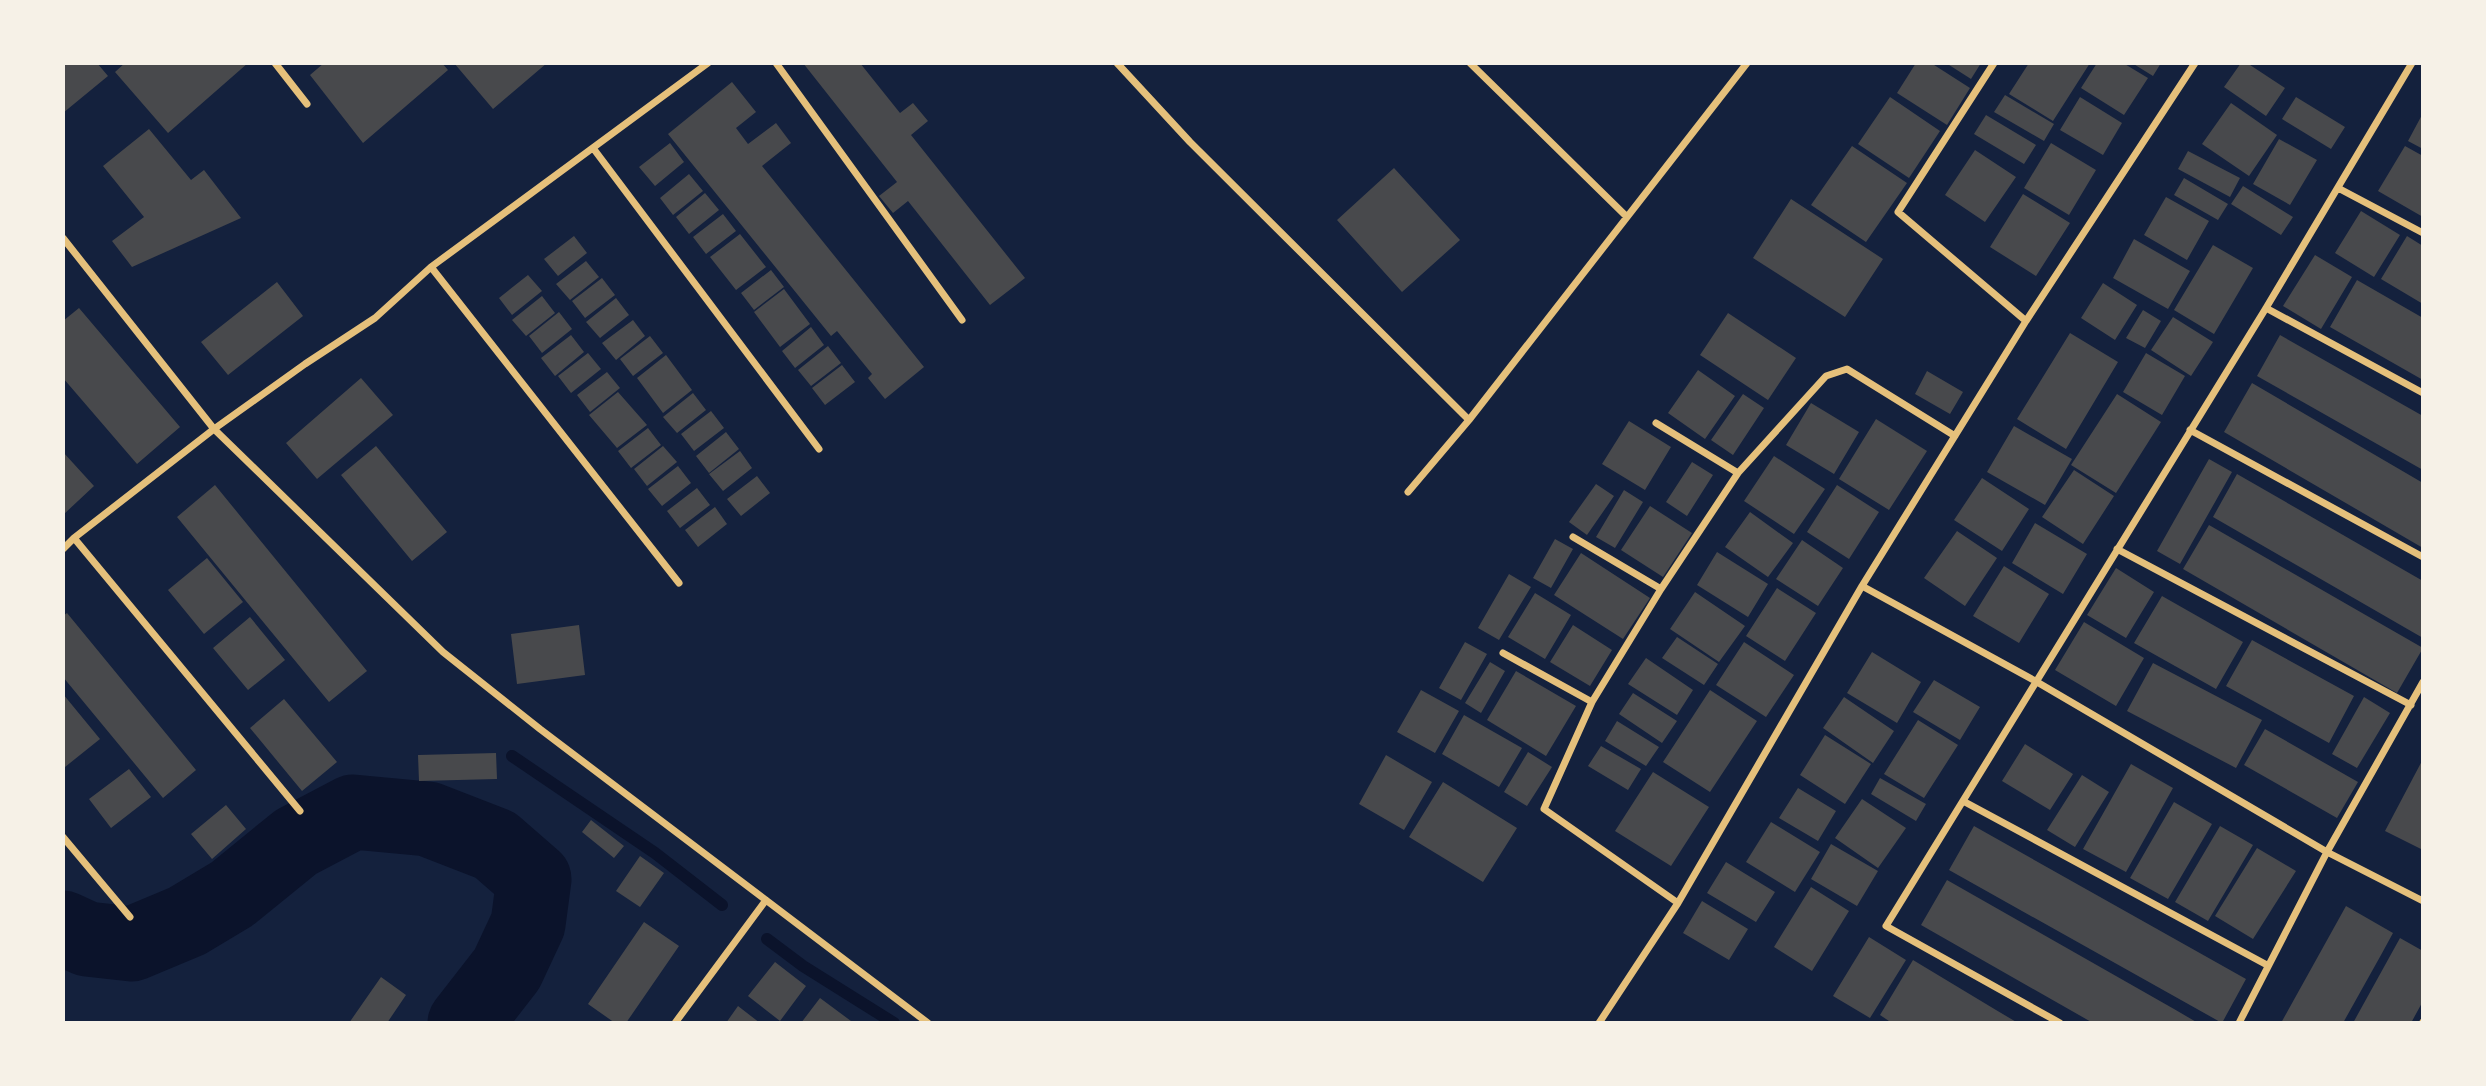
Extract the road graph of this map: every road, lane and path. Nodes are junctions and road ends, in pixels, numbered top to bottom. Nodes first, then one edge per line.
1 (275, 63) edge
2 (708, 63) edge
3 (776, 63) edge
4 (1117, 63) edge
5 (1470, 63) edge
6 (1747, 63) edge
7 (1994, 63) edge
8 (2195, 63) edge
9 (2412, 63) edge
10 (307, 104) dead end
11 (593, 148) junction
12 (2338, 188) junction
13 (1626, 217) junction
14 (2423, 233) edge
15 (63, 238) edge
16 (431, 267) junction
17 (2266, 308) junction
18 (962, 320) dead end
19 (2026, 321) junction
20 (2423, 393) edge
21 (1469, 420) junction
22 (1656, 424) dead end
23 (214, 429) junction
24 (2190, 430) junction
25 (1955, 436) junction
26 (819, 449) dead end
27 (1738, 473) junction
28 (1408, 492) dead end
29 (1573, 537) dead end
30 (74, 538) junction
31 (63, 549) edge
32 (2117, 550) junction
33 (2423, 557) edge
34 (679, 583) dead end
35 (1862, 586) junction
36 (1661, 589) junction
37 (1503, 653) dead end
38 (2037, 682) junction
39 (2423, 682) edge
40 (1592, 702) junction
41 (2411, 705) junction
42 (1964, 801) junction
43 (300, 811) dead end
44 (63, 837) edge
45 (2327, 852) junction
46 (766, 900) junction
47 (2423, 901) edge
48 (1678, 903) junction
49 (130, 917) dead end
50 (2267, 965) junction
51 (675, 1023) edge
52 (928, 1023) edge
53 (1599, 1023) edge
54 (2060, 1023) edge
55 (2239, 1023) edge

1 - 10 street
2 - 11 street
3 - 18 street
4 - 21 street
5 - 13 street
6 - 13 street
7 - 19 street
8 - 19 street
9 - 12 street
11 - 16 street
11 - 26 street
12 - 14 street
12 - 17 street
13 - 21 street
15 - 23 street
16 - 23 street
16 - 34 street
17 - 20 street
17 - 24 street
19 - 25 street
21 - 28 street
22 - 27 street
23 - 30 street
23 - 46 street
24 - 32 street
24 - 33 street
25 - 27 street
25 - 35 street
27 - 36 street
29 - 36 street
30 - 31 street
30 - 43 street
32 - 38 street
32 - 41 street
35 - 38 street
35 - 48 street
36 - 40 street
37 - 40 street
38 - 42 street
38 - 45 street
39 - 41 street
40 - 48 street
41 - 45 street
42 - 50 street
42 - 54 street
44 - 49 street
45 - 47 street
45 - 50 street
46 - 51 street
46 - 52 street
48 - 53 street
50 - 55 street

